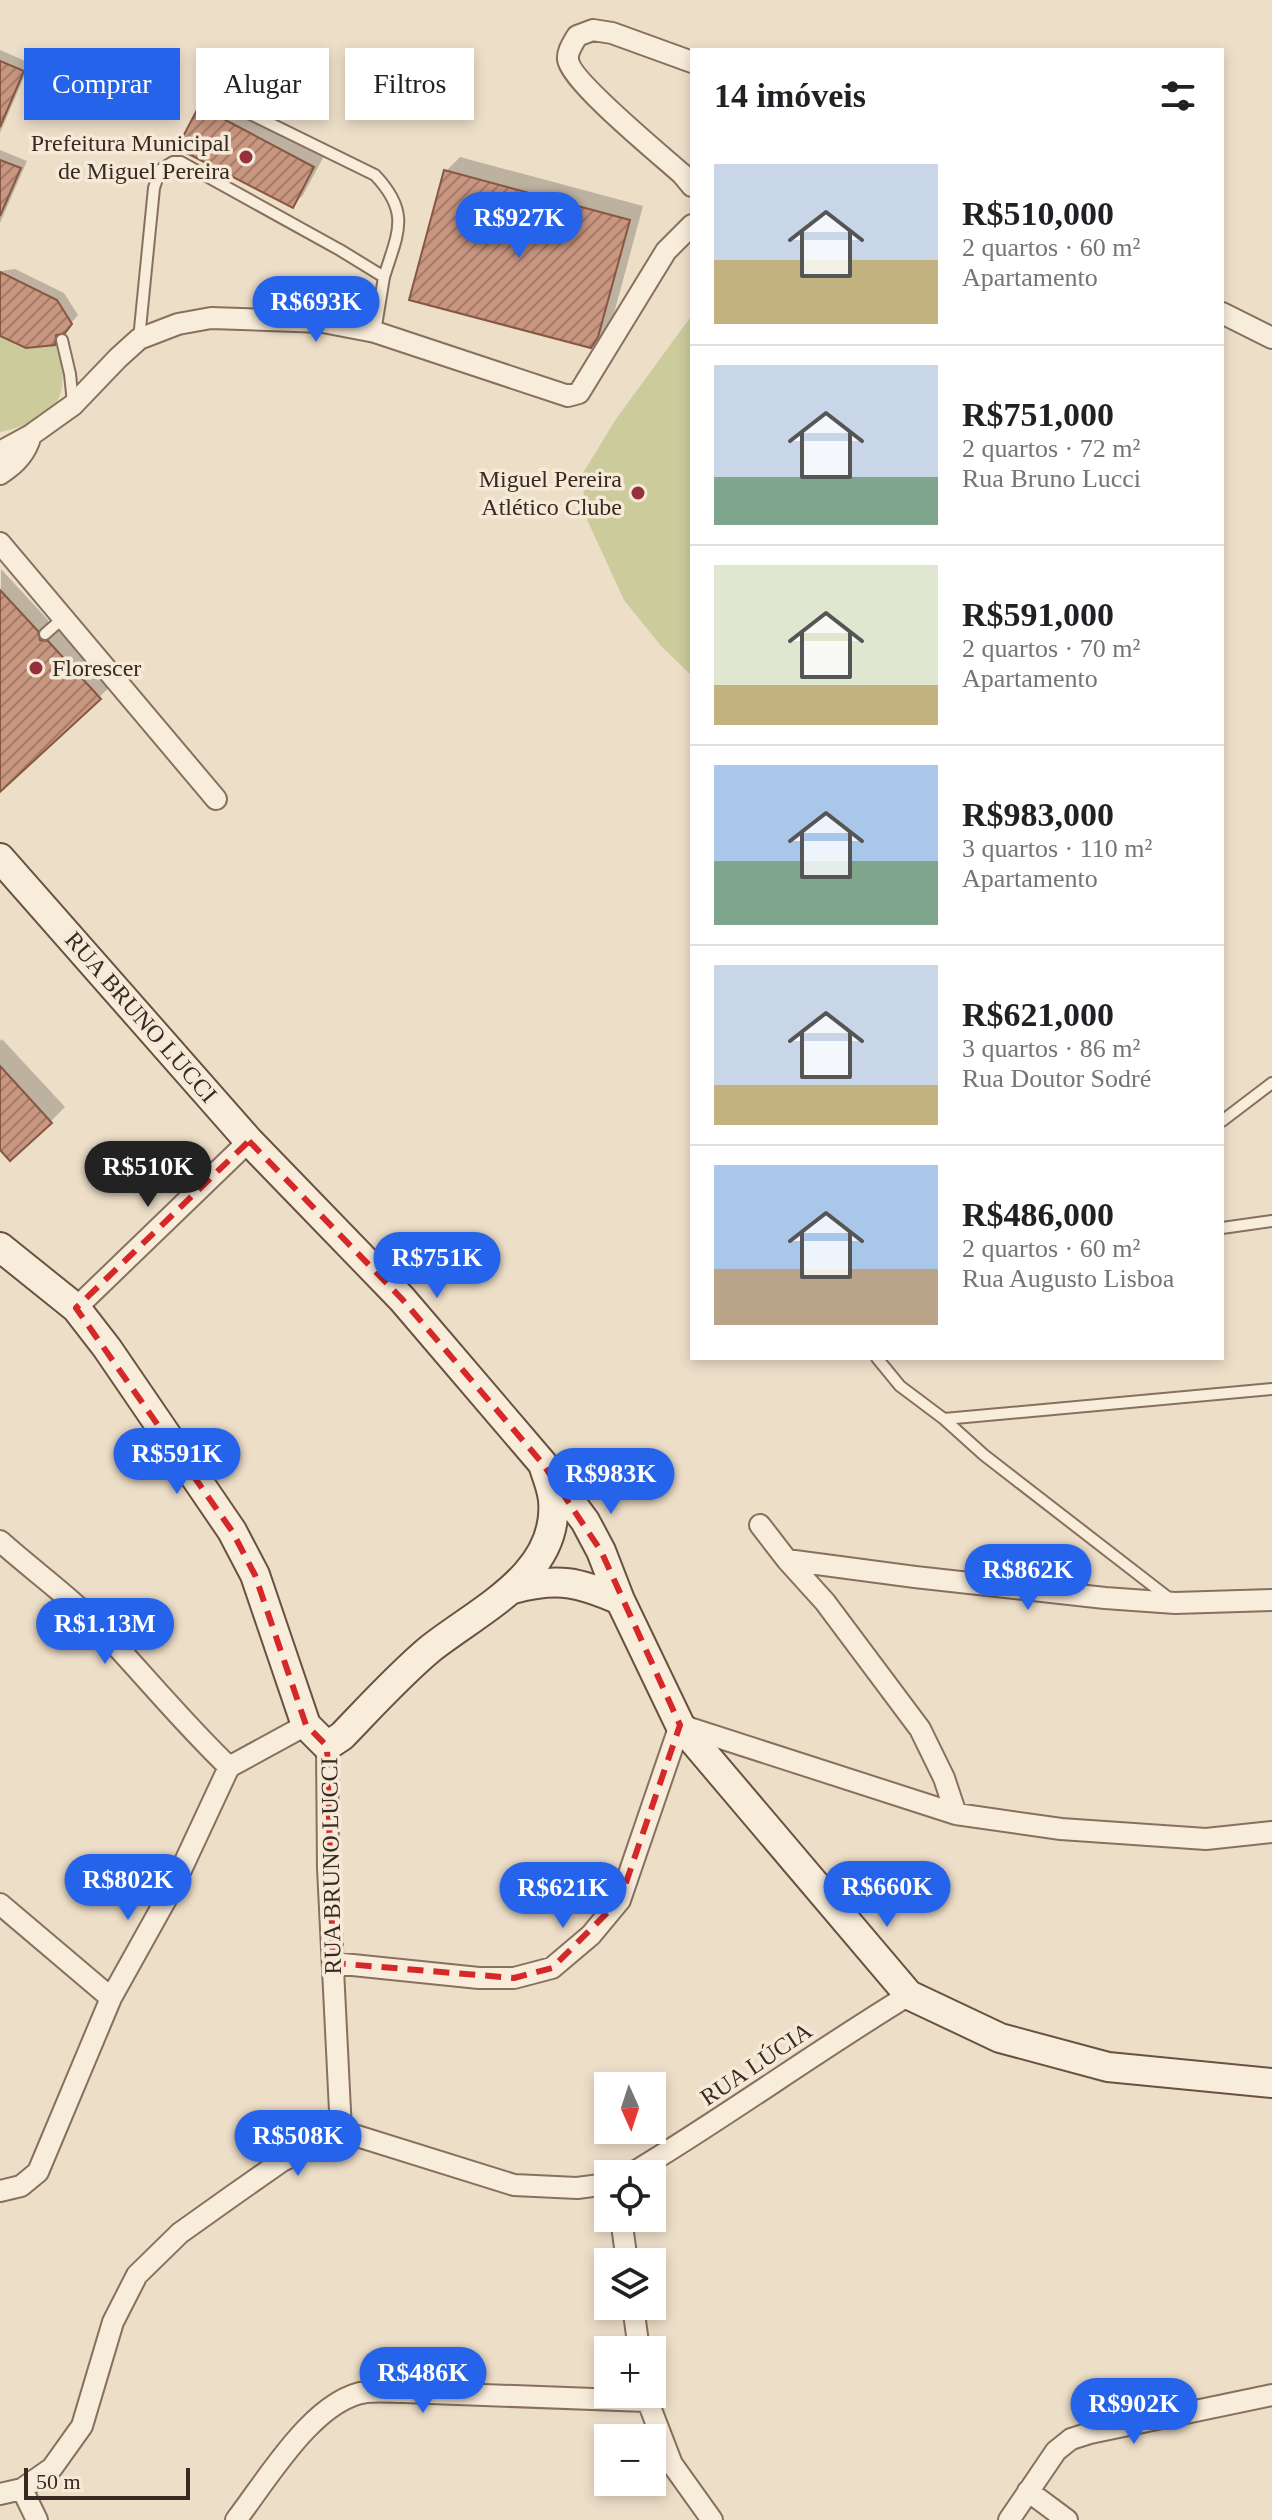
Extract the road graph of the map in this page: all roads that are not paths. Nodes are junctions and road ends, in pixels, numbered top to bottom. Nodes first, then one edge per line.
1 (690, 61) edge
2 (263, 120) edge
3 (690, 184) edge
4 (690, 227) edge
5 (384, 277) junction
6 (1224, 314) edge
7 (375, 332) junction
8 (1272, 338) edge
9 (139, 339) junction
10 (62, 340) dead end
11 (73, 405) junction
12 (31, 435) junction
13 (0, 452) edge
14 (0, 474) edge
15 (0, 543) edge
16 (62, 619) junction
17 (45, 634) dead end
18 (216, 799) dead end
19 (0, 858) edge
20 (1272, 1083) edge
21 (1224, 1119) edge
22 (249, 1141) junction
23 (1272, 1221) edge
24 (1224, 1227) edge
25 (0, 1247) edge
26 (76, 1308) junction
27 (879, 1360) edge
28 (1272, 1389) edge
29 (944, 1419) junction
30 (543, 1464) junction
31 (760, 1525) dead end
32 (0, 1541) edge
33 (787, 1560) junction
34 (513, 1589) junction
35 (620, 1600) junction
36 (1272, 1600) edge
37 (1175, 1603) junction
38 (306, 1725) junction
39 (680, 1725) junction
40 (327, 1746) junction
41 (229, 1767) junction
42 (956, 1814) junction
43 (1272, 1832) edge
44 (0, 1904) edge
45 (333, 1963) junction
46 (909, 1995) junction
47 (111, 1998) junction
48 (1272, 2083) edge
49 (341, 2131) junction
50 (654, 2160) edge
51 (594, 2186) edge
52 (0, 2191) edge
53 (1272, 2395) edge
54 (594, 2397) edge
55 (650, 2408) edge
56 (22, 2489) junction
57 (1028, 2491) junction
58 (0, 2494) edge
59 (37, 2520) edge
60 (236, 2520) edge
61 (712, 2520) edge
62 (1009, 2520) edge
63 (1067, 2520) edge

1 - 3 street
2 - 5 lane
4 - 7 street
5 - 7 lane
5 - 9 lane
6 - 8 street
7 - 9 street
9 - 11 street
10 - 11 lane
11 - 12 street
12 - 13 street
12 - 14 street
15 - 16 street
16 - 17 lane
16 - 18 street
19 - 22 street, RUA BRUNO LUCCI
20 - 21 lane
22 - 26 street
22 - 30 street, RUA BRUNO LUCCI
23 - 24 lane
25 - 26 street
26 - 38 street
27 - 29 lane
28 - 29 lane
29 - 37 lane
30 - 34 street, RUA BRUNO LUCCI
30 - 35 street
31 - 33 street
32 - 41 street
33 - 37 street
33 - 42 street
34 - 35 street
34 - 40 street, RUA BRUNO LUCCI
35 - 39 street
36 - 37 street
38 - 40 street
38 - 41 street
39 - 42 street
39 - 45 street
39 - 46 street
40 - 45 street, RUA BRUNO LUCCI
41 - 47 street
42 - 43 street
44 - 47 street
45 - 49 street, RUA BRUNO LUCCI
46 - 48 street
46 - 50 street, RUA LÚCIA
47 - 52 street
49 - 51 street
49 - 56 street
53 - 57 street
54 - 60 street
55 - 61 street
56 - 58 street
56 - 59 street
57 - 62 street
57 - 63 street

